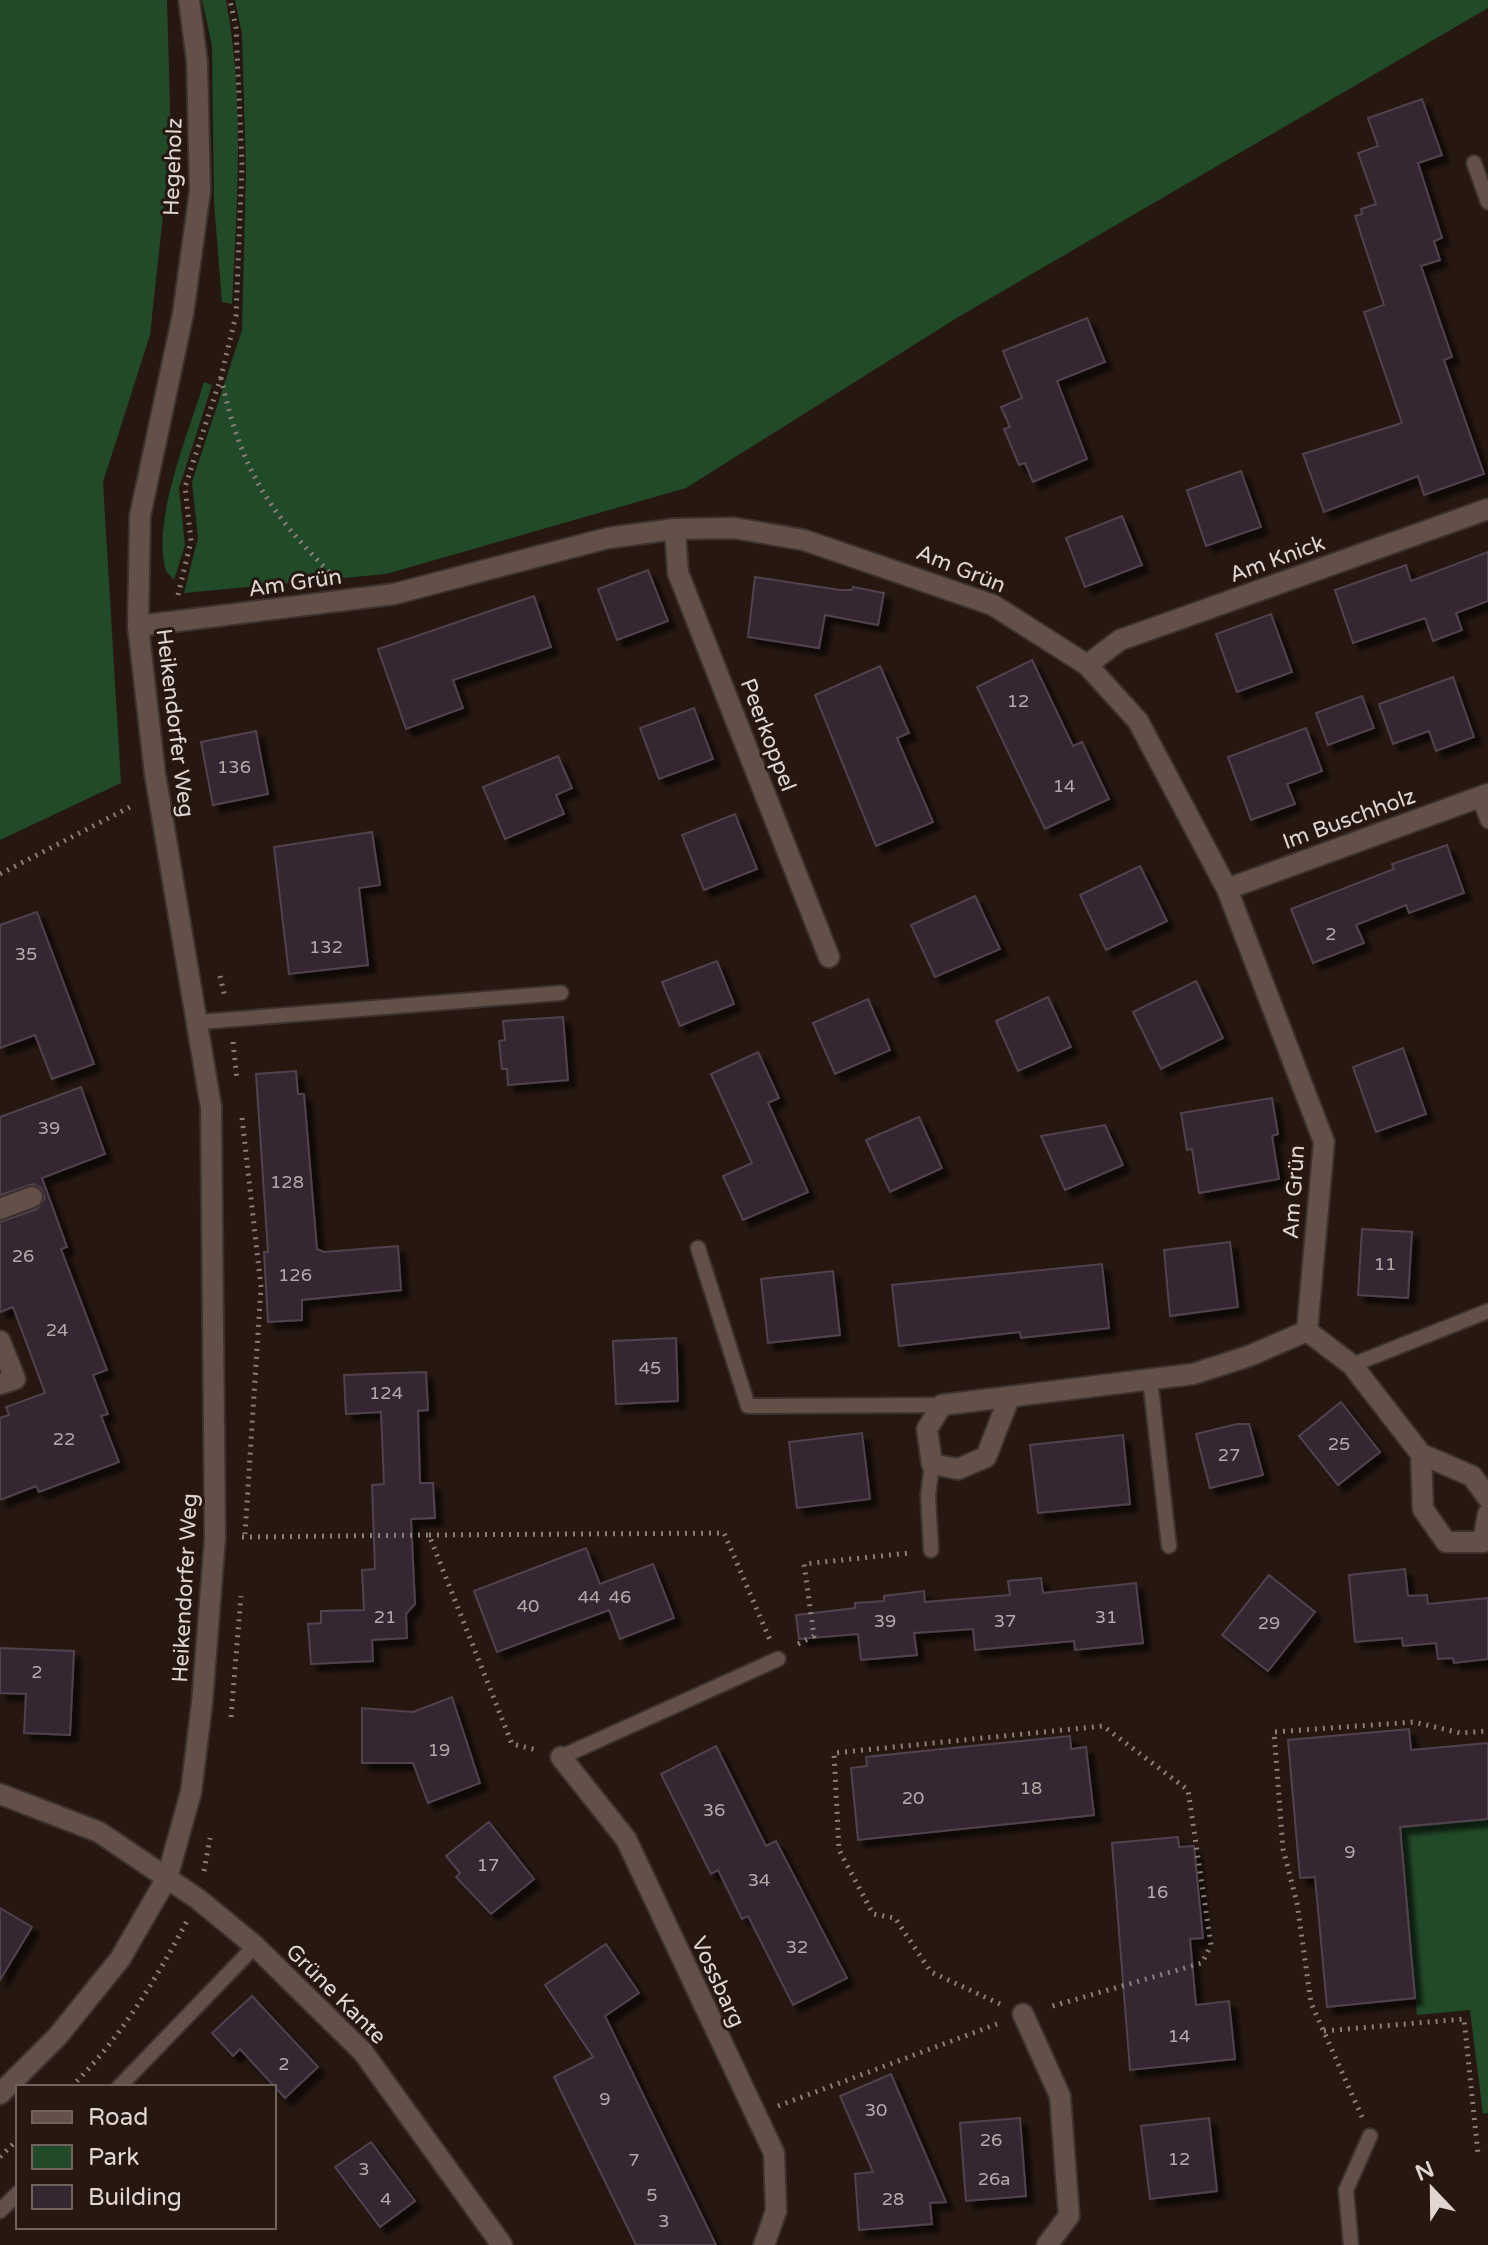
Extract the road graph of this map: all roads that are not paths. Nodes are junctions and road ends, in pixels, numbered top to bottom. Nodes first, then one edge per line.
1 (189, 0) edge
2 (1474, 163) dead end
3 (1488, 202) edge
4 (178, 335) joint
5 (1488, 509) edge
6 (675, 529) junction
7 (138, 626) junction
8 (1087, 665) junction
9 (1484, 796) edge
10 (1488, 821) edge
11 (1227, 889) junction
12 (829, 957) dead end
13 (561, 993) dead end
14 (199, 1022) junction
15 (32, 1197) dead end
16 (0, 1209) edge
17 (698, 1248) dead end
18 (1488, 1311) edge
19 (1307, 1331) junction
20 (0, 1341) edge
21 (1352, 1365) junction
22 (1150, 1379) junction
23 (0, 1384) edge
24 (1009, 1398) junction
25 (942, 1405) junction
26 (1421, 1454) junction
27 (932, 1464) junction
28 (1488, 1498) edge
29 (1488, 1514) edge
30 (1169, 1546) dead end
31 (931, 1550) road end
32 (778, 1659) road end
33 (561, 1757) joint
34 (0, 1794) edge
35 (167, 1878) junction
36 (255, 1946) junction
37 (1023, 2014) road end
38 (121, 2085) edge
39 (0, 2094) edge
40 (1370, 2136) road end
41 (16, 2195) edge
42 (0, 2211) edge
43 (502, 2245) edge
44 (764, 2245) edge
45 (1047, 2245) edge
46 (1351, 2245) edge

1 - 4 street, Hegeholz
2 - 3 lane
4 - 7 street, Heikendorfer Weg
5 - 8 street, Am Knick
6 - 7 street, Am Grün
6 - 8 street, Am Grün
6 - 12 street, Peerkoppel
7 - 14 street, Heikendorfer Weg
8 - 11 street, Am Grün
9 - 10 lane
9 - 11 street, Im Buschholz
11 - 19 street, Am Grün
13 - 14 lane
14 - 35 street, Heikendorfer Weg
15 - 16 street
17 - 25 lane
18 - 21 lane
19 - 21 street
19 - 22 street
20 - 23 street
21 - 26 street
22 - 24 street
22 - 30 lane
24 - 25 street
24 - 27 street
25 - 27 street
26 - 28 street
26 - 29 street
27 - 31 lane
32 - 33 lane
33 - 44 street, Vossbarg
34 - 35 street, Grüne Kante
35 - 36 street, Grüne Kante
35 - 39 street, Heikendorfer Weg
36 - 38 lane
36 - 43 street, Grüne Kante
37 - 45 street
40 - 46 lane
41 - 42 lane

